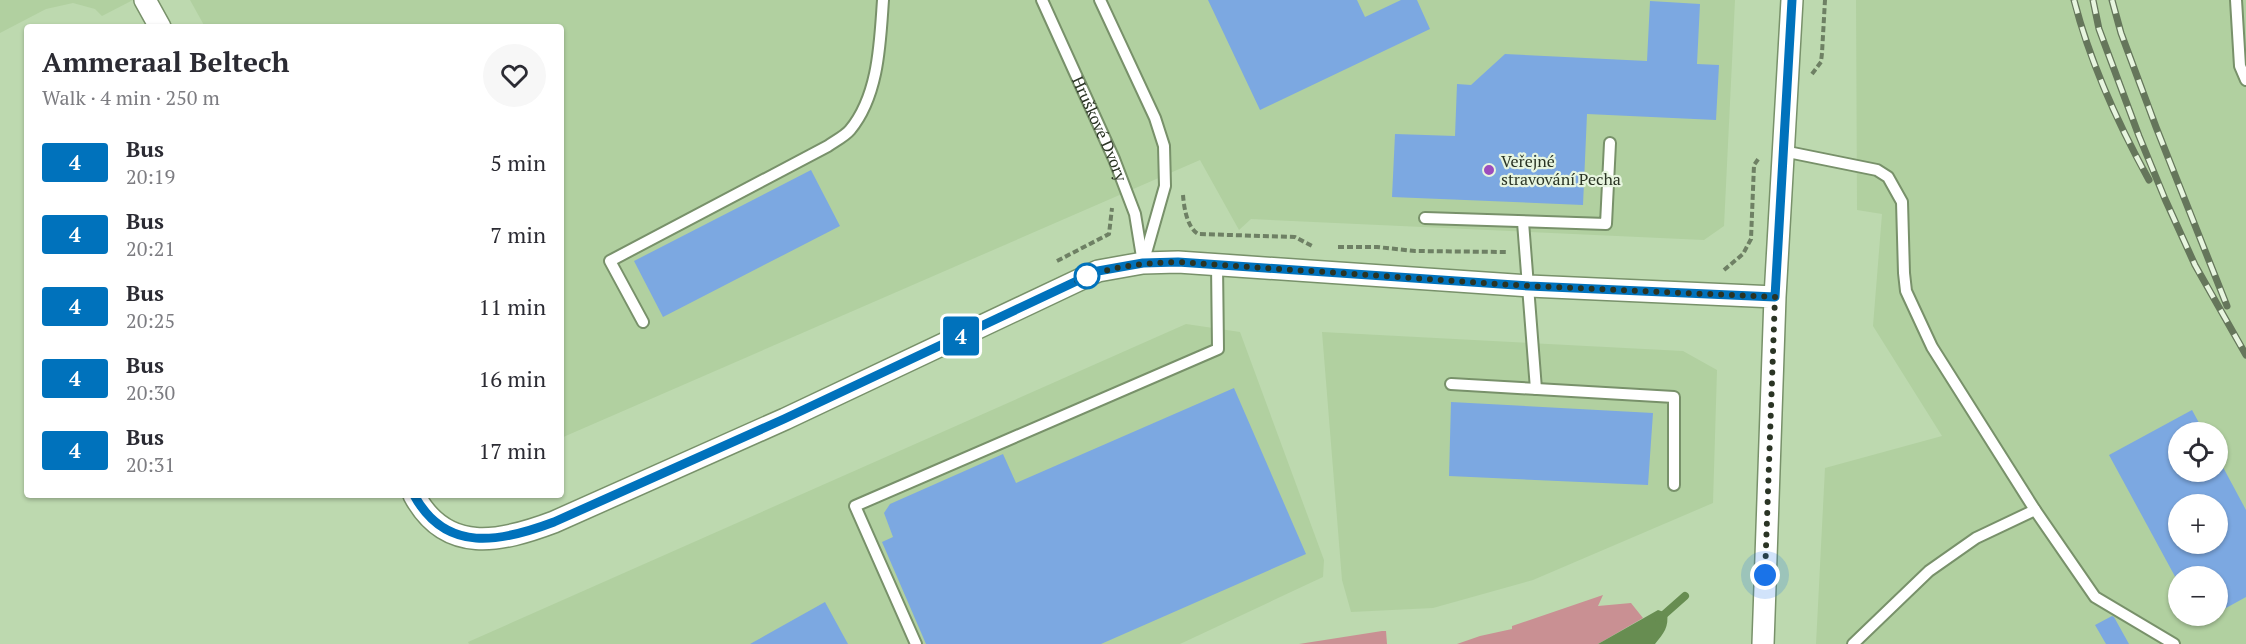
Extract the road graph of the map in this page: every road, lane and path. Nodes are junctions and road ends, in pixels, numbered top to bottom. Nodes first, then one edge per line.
1 (145, 0) edge
2 (883, 0) edge
3 (1042, 0) edge
4 (1100, 0) edge
5 (1792, 0) edge
6 (2236, 0) edge
7 (158, 24) edge
8 (2246, 80) edge
9 (1610, 143) dead end
10 (1783, 150) junction
11 (1760, 157) dead end
12 (1162, 198) junction
13 (1131, 203) junction
14 (1425, 218) dead end
15 (1523, 222) junction
16 (1313, 246) dead end
17 (1335, 247) dead end
18 (1526, 252) junction
19 (1053, 263) dead end
20 (1143, 263) junction
21 (1217, 264) junction
22 (1716, 274) dead end
23 (1529, 286) junction
24 (1775, 297) junction
25 (643, 322) dead end
26 (1451, 384) dead end
27 (1536, 389) junction
28 (1674, 485) dead end
29 (416, 498) edge
30 (2035, 510) junction
31 (916, 644) edge
32 (1762, 644) edge
33 (1853, 644) edge
34 (2174, 644) edge

1 - 7 street
2 - 25 lane
3 - 13 lane, Hruškové Dvory
4 - 12 lane
5 - 10 street
6 - 8 lane
9 - 15 lane
10 - 24 street
10 - 30 lane
11 - 22 path
12 - 16 path
12 - 20 lane
13 - 19 path
13 - 20 lane, Hruškové Dvory
14 - 15 lane
15 - 18 lane
17 - 18 path
18 - 23 lane
20 - 21 street
20 - 29 street
21 - 23 street
21 - 31 lane
23 - 24 street
23 - 27 lane
24 - 32 street
26 - 27 lane
27 - 28 lane
30 - 33 lane
30 - 34 lane

